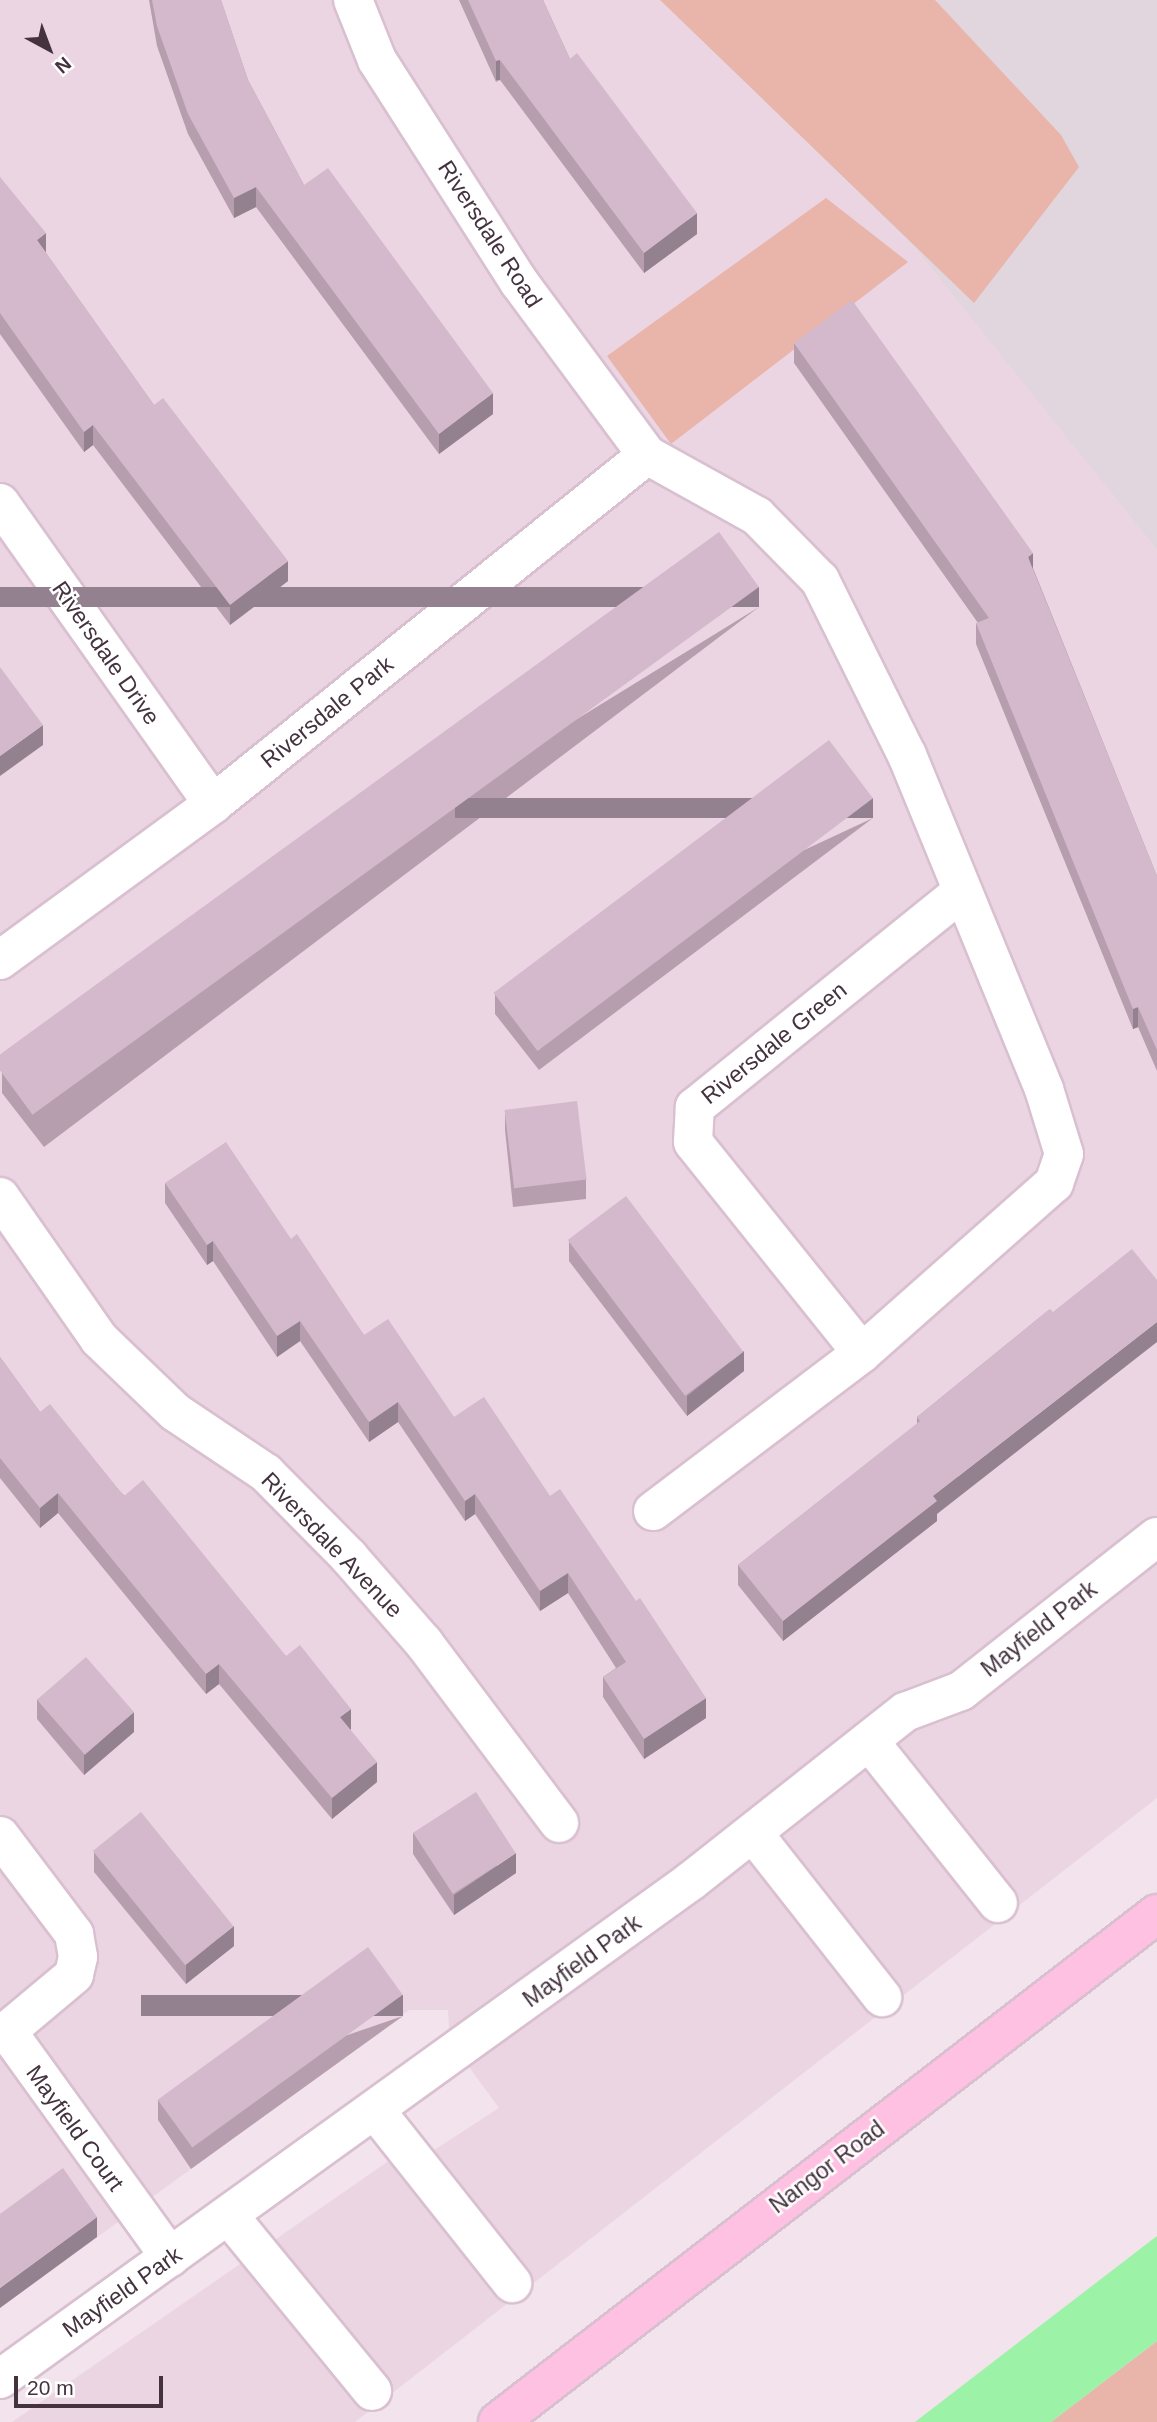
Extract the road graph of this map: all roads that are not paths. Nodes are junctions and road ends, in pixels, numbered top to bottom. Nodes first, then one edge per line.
1 (353, 0) edge
2 (647, 455) junction
3 (0, 503) edge
4 (213, 804) junction
5 (960, 892) junction
6 (0, 960) edge
7 (0, 1197) edge
8 (862, 1353) junction
9 (653, 1511) dead end
10 (1157, 1537) edge
11 (869, 1741) junction
12 (559, 1823) dead end
13 (753, 1833) junction
14 (0, 1836) edge
15 (998, 1903) dead end
16 (1157, 1914) edge
17 (883, 1997) dead end
18 (375, 2110) junction
19 (229, 2216) junction
20 (170, 2258) junction
21 (512, 2283) dead end
22 (0, 2379) edge
23 (372, 2391) dead end
24 (498, 2422) edge

1 - 2 street, Riversdale Road
2 - 4 street, Riversdale Park
2 - 5 street
3 - 4 street, Riversdale Drive
4 - 6 street, Riversdale Park
5 - 8 street
5 - 8 street, Riversdale Green
7 - 12 street, Riversdale Avenue
8 - 9 street
10 - 11 street, Mayfield Park
11 - 13 street, Mayfield Park
11 - 15 street
13 - 17 street
13 - 18 street, Mayfield Park
14 - 20 street, Mayfield Court
16 - 24 main road, Nangor Road
18 - 19 street, Mayfield Park
18 - 21 street
19 - 20 street, Mayfield Park
19 - 23 street
20 - 22 street, Mayfield Park

